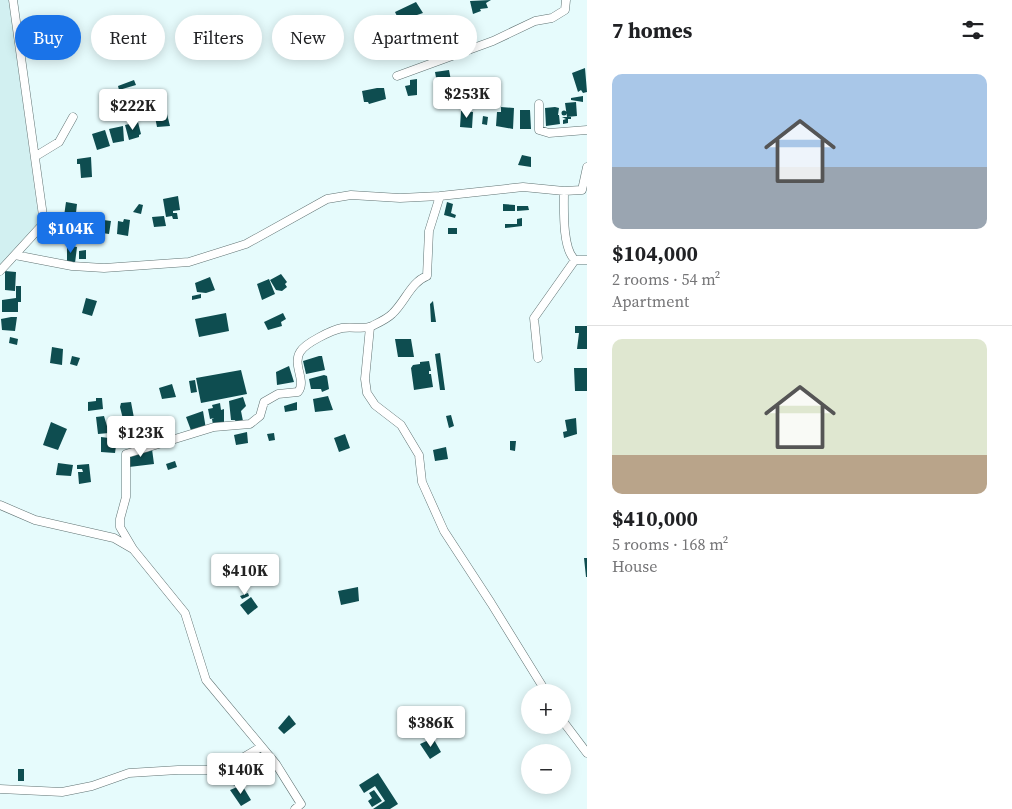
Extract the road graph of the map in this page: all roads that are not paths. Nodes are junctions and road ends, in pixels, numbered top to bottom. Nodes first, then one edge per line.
1 (13, 0) edge
2 (566, 0) edge
3 (397, 76) dead end
4 (538, 104) dead end
5 (73, 117) dead end
6 (587, 130) edge
7 (36, 156) junction
8 (587, 167) edge
9 (564, 191) junction
10 (440, 196) junction
11 (15, 255) junction
12 (575, 260) junction
13 (587, 260) edge
14 (0, 272) edge
15 (370, 327) junction
16 (538, 358) dead end
17 (0, 506) edge
18 (133, 549) junction
19 (541, 684) edge
20 (571, 732) edge
21 (261, 747) junction
22 (587, 753) edge
23 (0, 789) edge
24 (295, 809) edge

1 - 7 street
2 - 3 street
4 - 6 street
5 - 7 street
7 - 11 street
8 - 9 street
9 - 10 street
9 - 12 street
10 - 11 street
10 - 15 street
11 - 14 street
12 - 13 street
12 - 16 street
15 - 18 street
15 - 19 street
17 - 18 street
18 - 21 street
20 - 22 street
21 - 23 street
21 - 24 street

